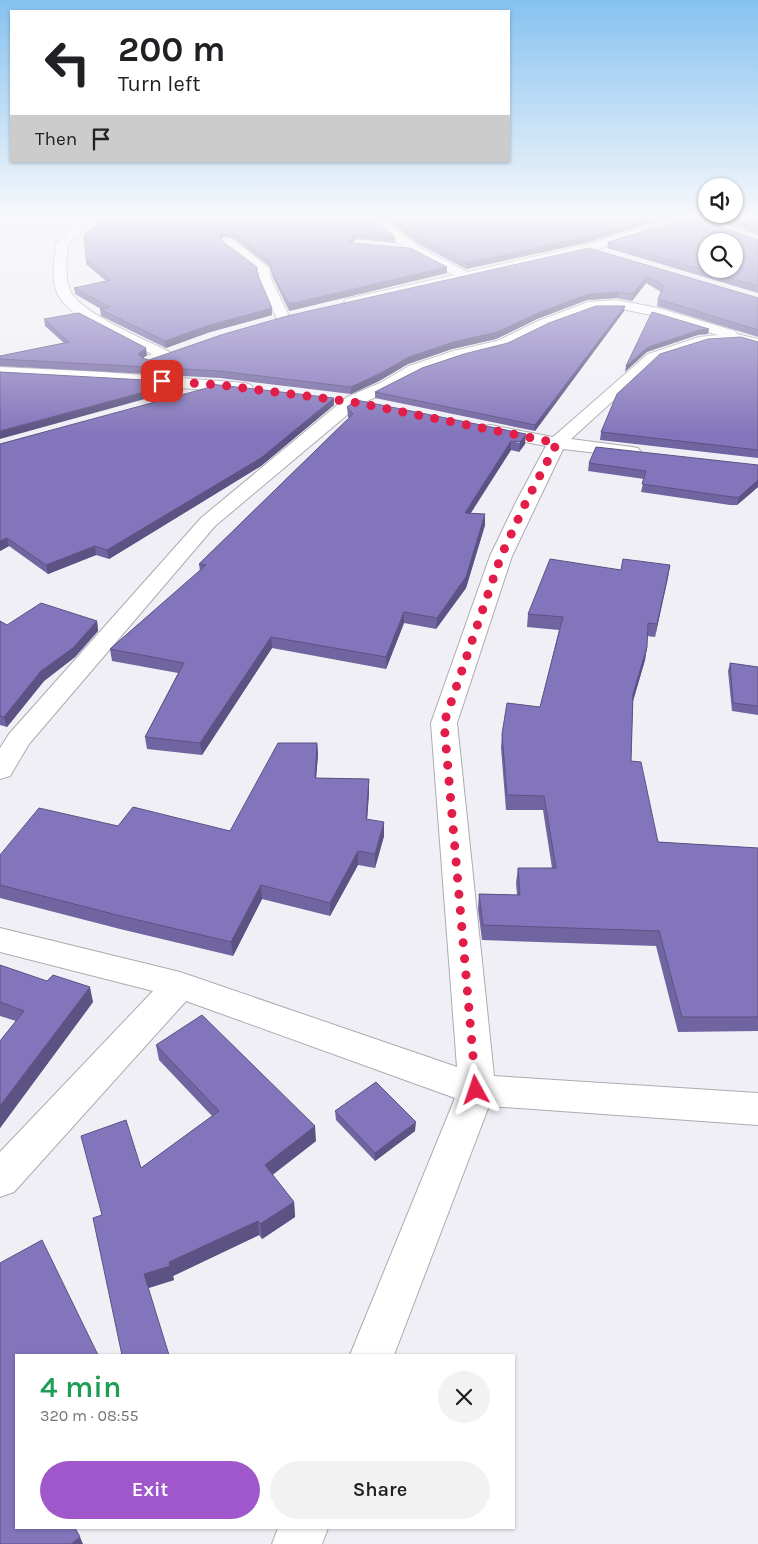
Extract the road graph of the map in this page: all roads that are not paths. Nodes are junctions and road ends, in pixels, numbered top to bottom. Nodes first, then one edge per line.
1 (63, 290) edge
2 (270, 290) edge
3 (402, 290) edge
4 (340, 305) edge
5 (283, 318) edge
6 (742, 338) junction
7 (758, 344) edge
8 (0, 372) edge
9 (103, 377) junction
10 (220, 385) junction
11 (258, 390) edge
12 (172, 398) edge
13 (343, 400) junction
14 (382, 408) edge
15 (470, 425) edge
16 (557, 443) junction
17 (653, 454) edge
18 (0, 770) edge
19 (0, 940) edge
20 (180, 985) junction
21 (476, 1090) junction
22 (758, 1109) edge
23 (0, 1179) edge
24 (372, 1354) edge
25 (304, 1529) edge
26 (297, 1544) edge

1 - 9 street
2 - 5 street
3 - 4 street
6 - 7 street
6 - 13 street
6 - 16 street
8 - 9 street
9 - 10 street
10 - 11 street
10 - 12 street
13 - 14 street
13 - 18 street
15 - 16 street
16 - 17 street
16 - 21 street
19 - 20 street
20 - 21 street
20 - 23 street
21 - 22 street
21 - 24 street
25 - 26 street

